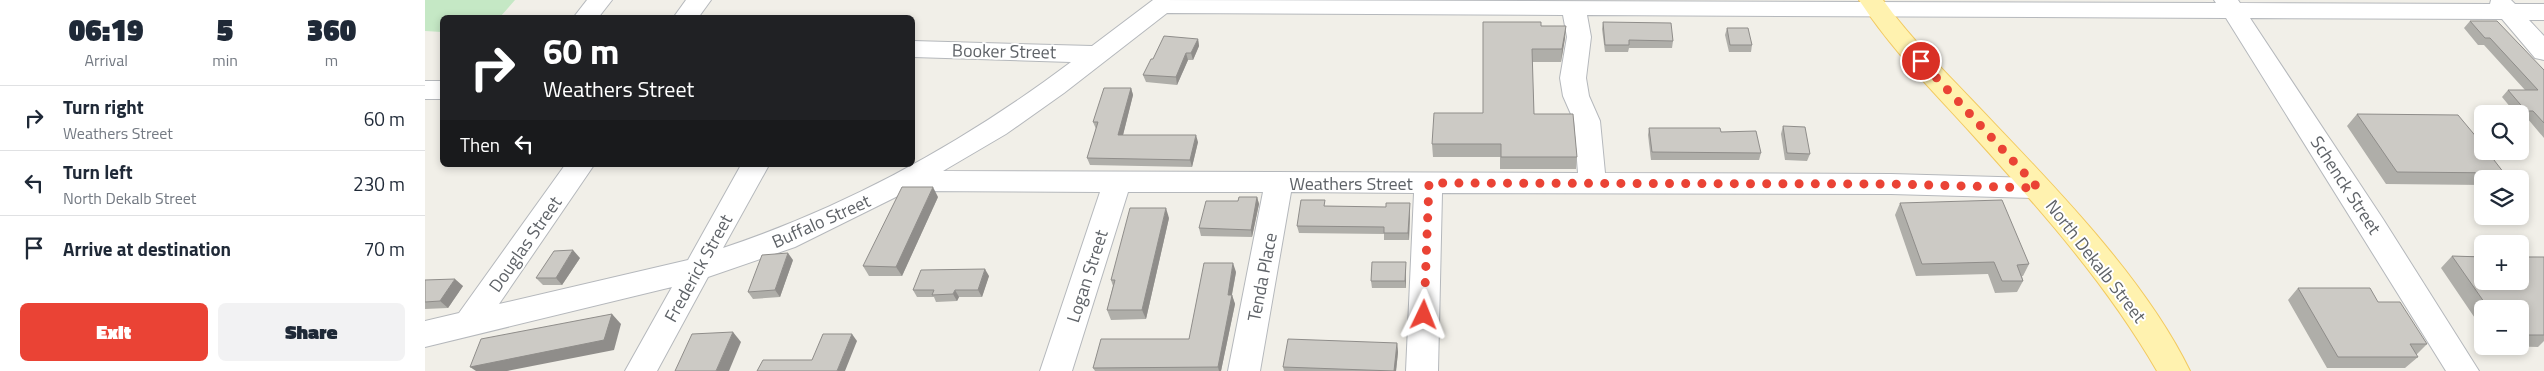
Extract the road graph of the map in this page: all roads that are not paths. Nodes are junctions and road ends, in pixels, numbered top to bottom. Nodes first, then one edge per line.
1 (600, 0) edge
2 (699, 0) edge
3 (1165, 2) edge
4 (1443, 3) edge
5 (1798, 4) edge
6 (1874, 5) edge
7 (2229, 5) edge
8 (2503, 6) edge
9 (1574, 7) junction
10 (2544, 12) edge
11 (588, 15) edge
12 (687, 15) edge
13 (915, 49) edge
14 (2544, 52) edge
15 (1096, 54) junction
16 (425, 90) edge
17 (440, 90) edge
18 (579, 167) edge
19 (754, 167) edge
20 (904, 182) junction
21 (1117, 182) junction
22 (1279, 183) junction
23 (1429, 183) junction
24 (1592, 183) junction
25 (2038, 188) junction
26 (697, 269) junction
27 (469, 323) junction
28 (425, 334) edge
29 (641, 371) edge
30 (1056, 371) edge
31 (1244, 371) edge
32 (1422, 371) edge
33 (2174, 371) edge
34 (2463, 371) edge

1 - 11 street
2 - 12 street
3 - 4 street
3 - 15 street, Buffalo Street
4 - 9 street
5 - 6 street
5 - 9 street
6 - 7 street
6 - 25 main road, North Dekalb Street
7 - 8 street
7 - 34 street, Schenck Street
8 - 10 street
8 - 14 street
9 - 24 street
13 - 15 street, Booker Street
15 - 20 street, Buffalo Street
16 - 17 street
18 - 27 street, Douglas Street
19 - 26 street, Frederick Street
20 - 21 street, Weathers Street
20 - 26 street, Buffalo Street
21 - 22 street, Weathers Street
21 - 30 street, Logan Street
22 - 23 street, Weathers Street
22 - 31 street, Tenda Place
23 - 24 street, Weathers Street
23 - 32 street
24 - 25 street, Weathers Street
25 - 33 main road, North Dekalb Street
26 - 27 street, Buffalo Street
26 - 29 street, Frederick Street
27 - 28 street, Buffalo Street

